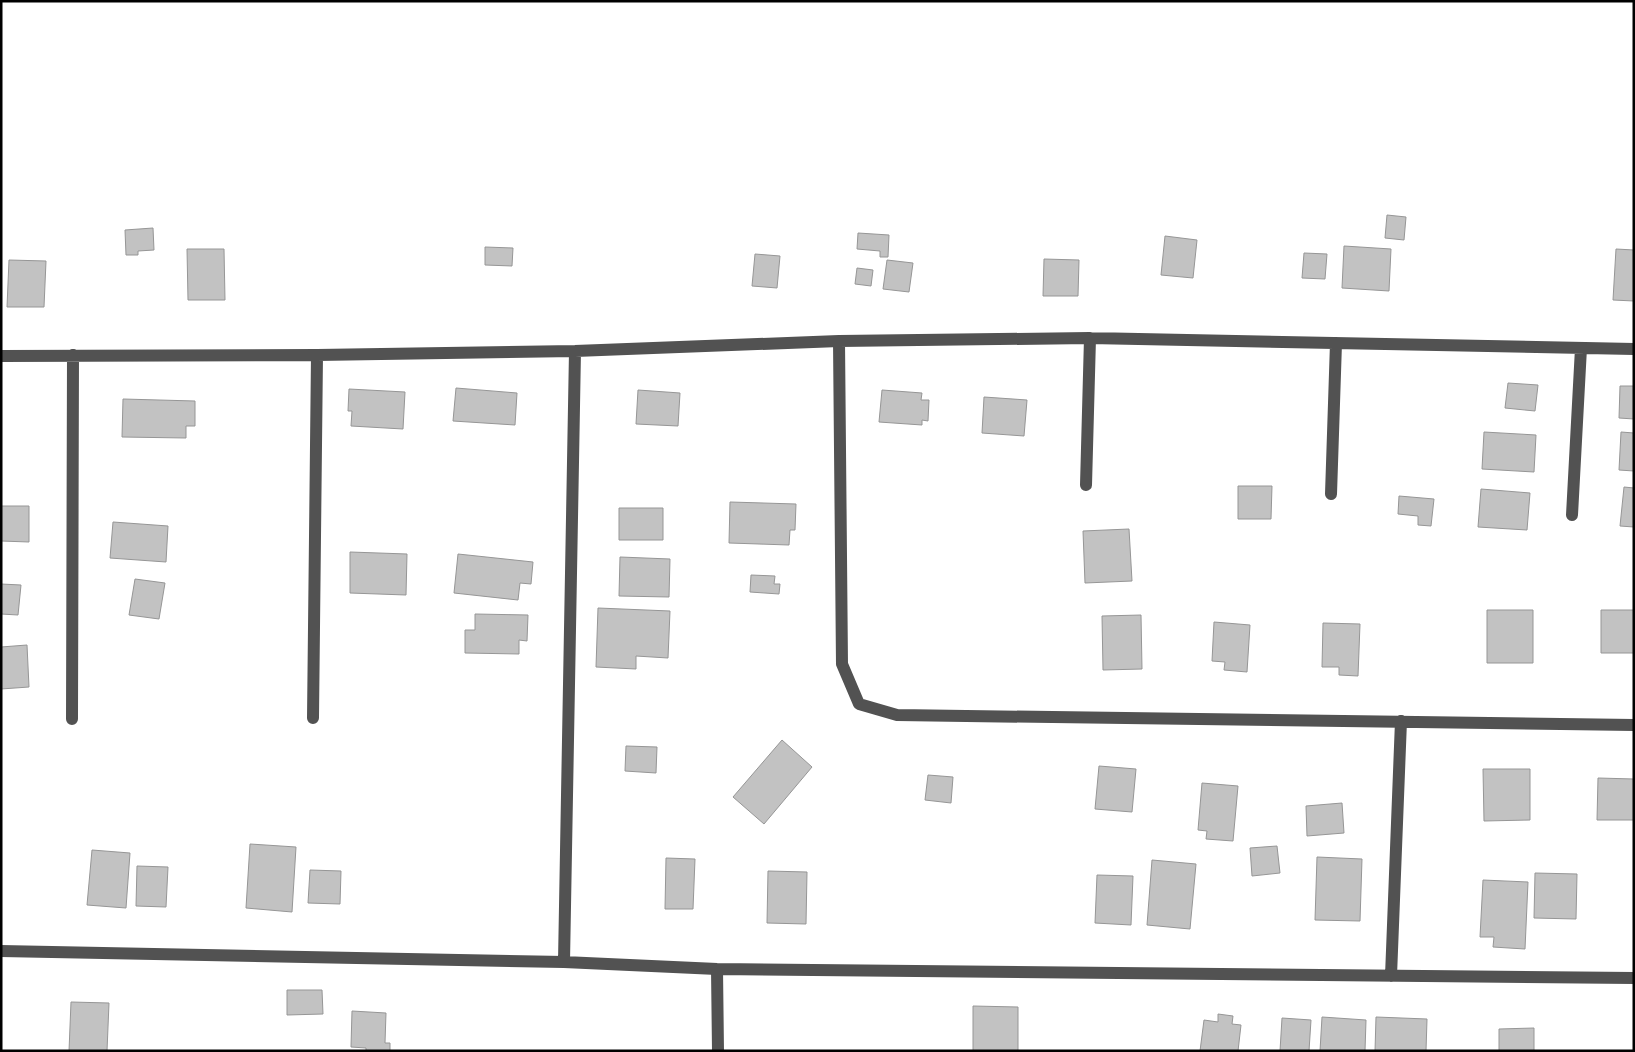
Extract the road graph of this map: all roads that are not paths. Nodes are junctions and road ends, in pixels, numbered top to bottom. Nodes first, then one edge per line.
1 (1090, 338) junction
2 (840, 341) junction
3 (1336, 343) junction
4 (1581, 348) junction
5 (1634, 349) edge
6 (575, 351) junction
7 (73, 355) junction
8 (317, 355) junction
9 (1, 356) edge
10 (1086, 485) dead end
11 (1331, 494) dead end
12 (1572, 515) dead end
13 (313, 718) dead end
14 (72, 719) dead end
15 (1401, 721) junction
16 (1634, 725) edge
17 (1, 951) edge
18 (564, 962) junction
19 (717, 969) junction
20 (1391, 976) junction
21 (1634, 978) edge
22 (718, 1051) edge

1 - 2 street
1 - 3 street
1 - 10 street
2 - 6 street
2 - 15 street
3 - 4 street
3 - 11 street
4 - 5 street
4 - 12 street
6 - 8 street
6 - 18 street
7 - 8 street
7 - 9 street
7 - 14 street
8 - 13 street
15 - 16 street
15 - 20 street
17 - 18 street
18 - 19 street
19 - 20 street
19 - 22 street
20 - 21 street

